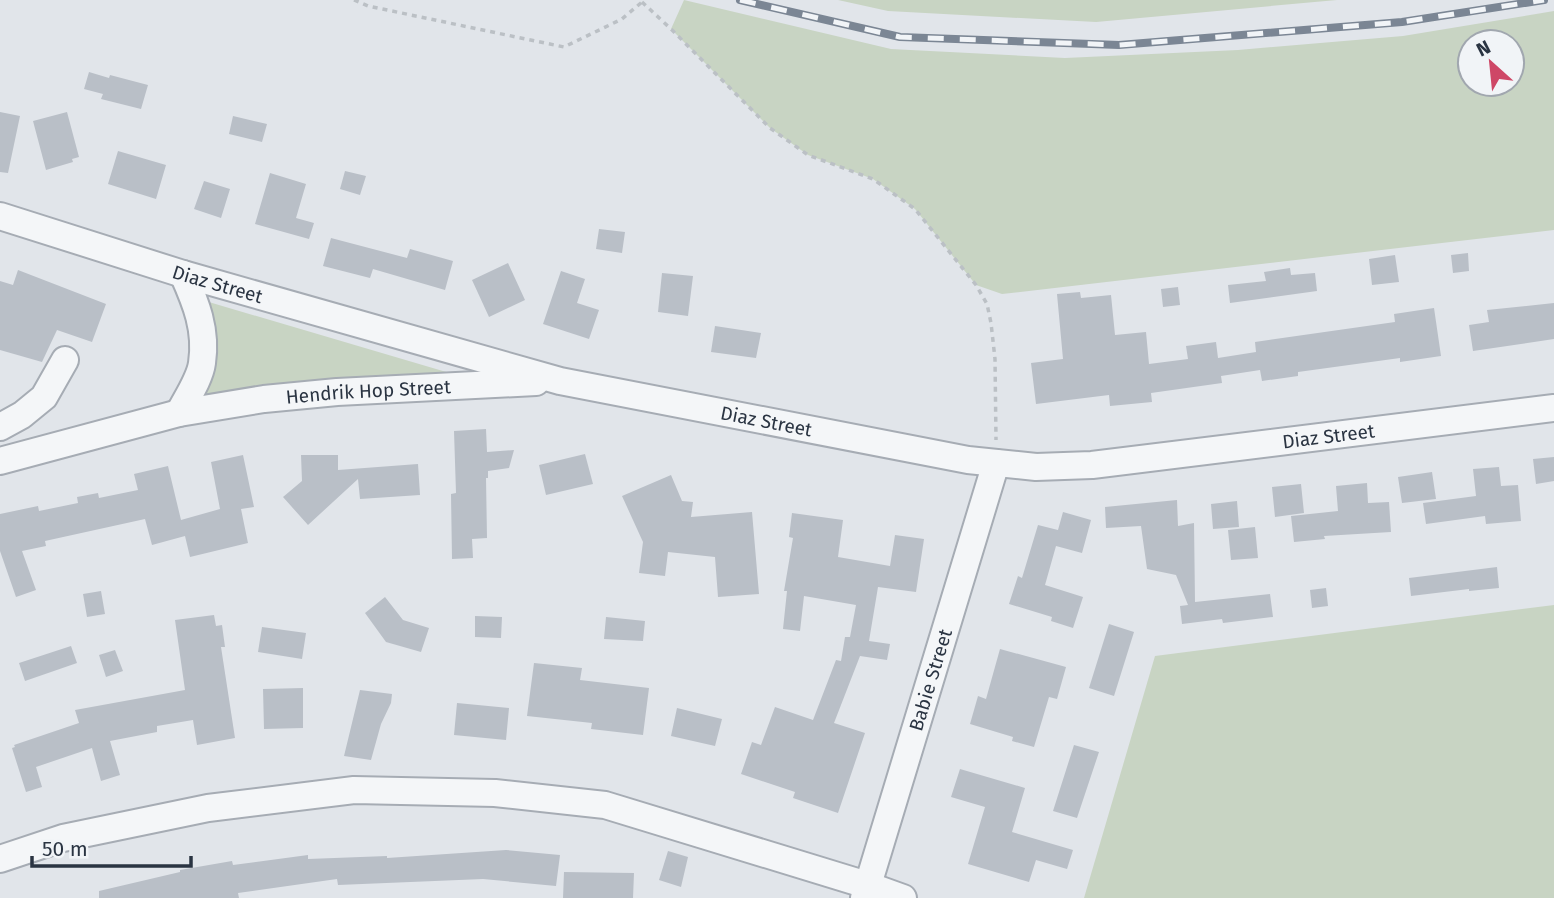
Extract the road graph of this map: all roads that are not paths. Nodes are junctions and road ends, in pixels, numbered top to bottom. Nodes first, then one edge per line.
1 (0, 216) edge
2 (183, 274) junction
3 (65, 360) dead end
4 (560, 381) junction
5 (1554, 408) edge
6 (178, 413) junction
7 (0, 427) edge
8 (0, 461) edge
9 (996, 463) junction
10 (0, 859) edge
11 (866, 891) edge
12 (903, 898) edge

1 - 2 street, Diaz Street
2 - 4 street, Diaz Street
2 - 6 street
3 - 7 street
4 - 6 street, Hendrik Hop Street
4 - 9 street, Diaz Street
5 - 9 street, Diaz Street
6 - 8 street, Hendrik Hop Street
9 - 11 street, Babie Street
10 - 11 street
11 - 12 street

